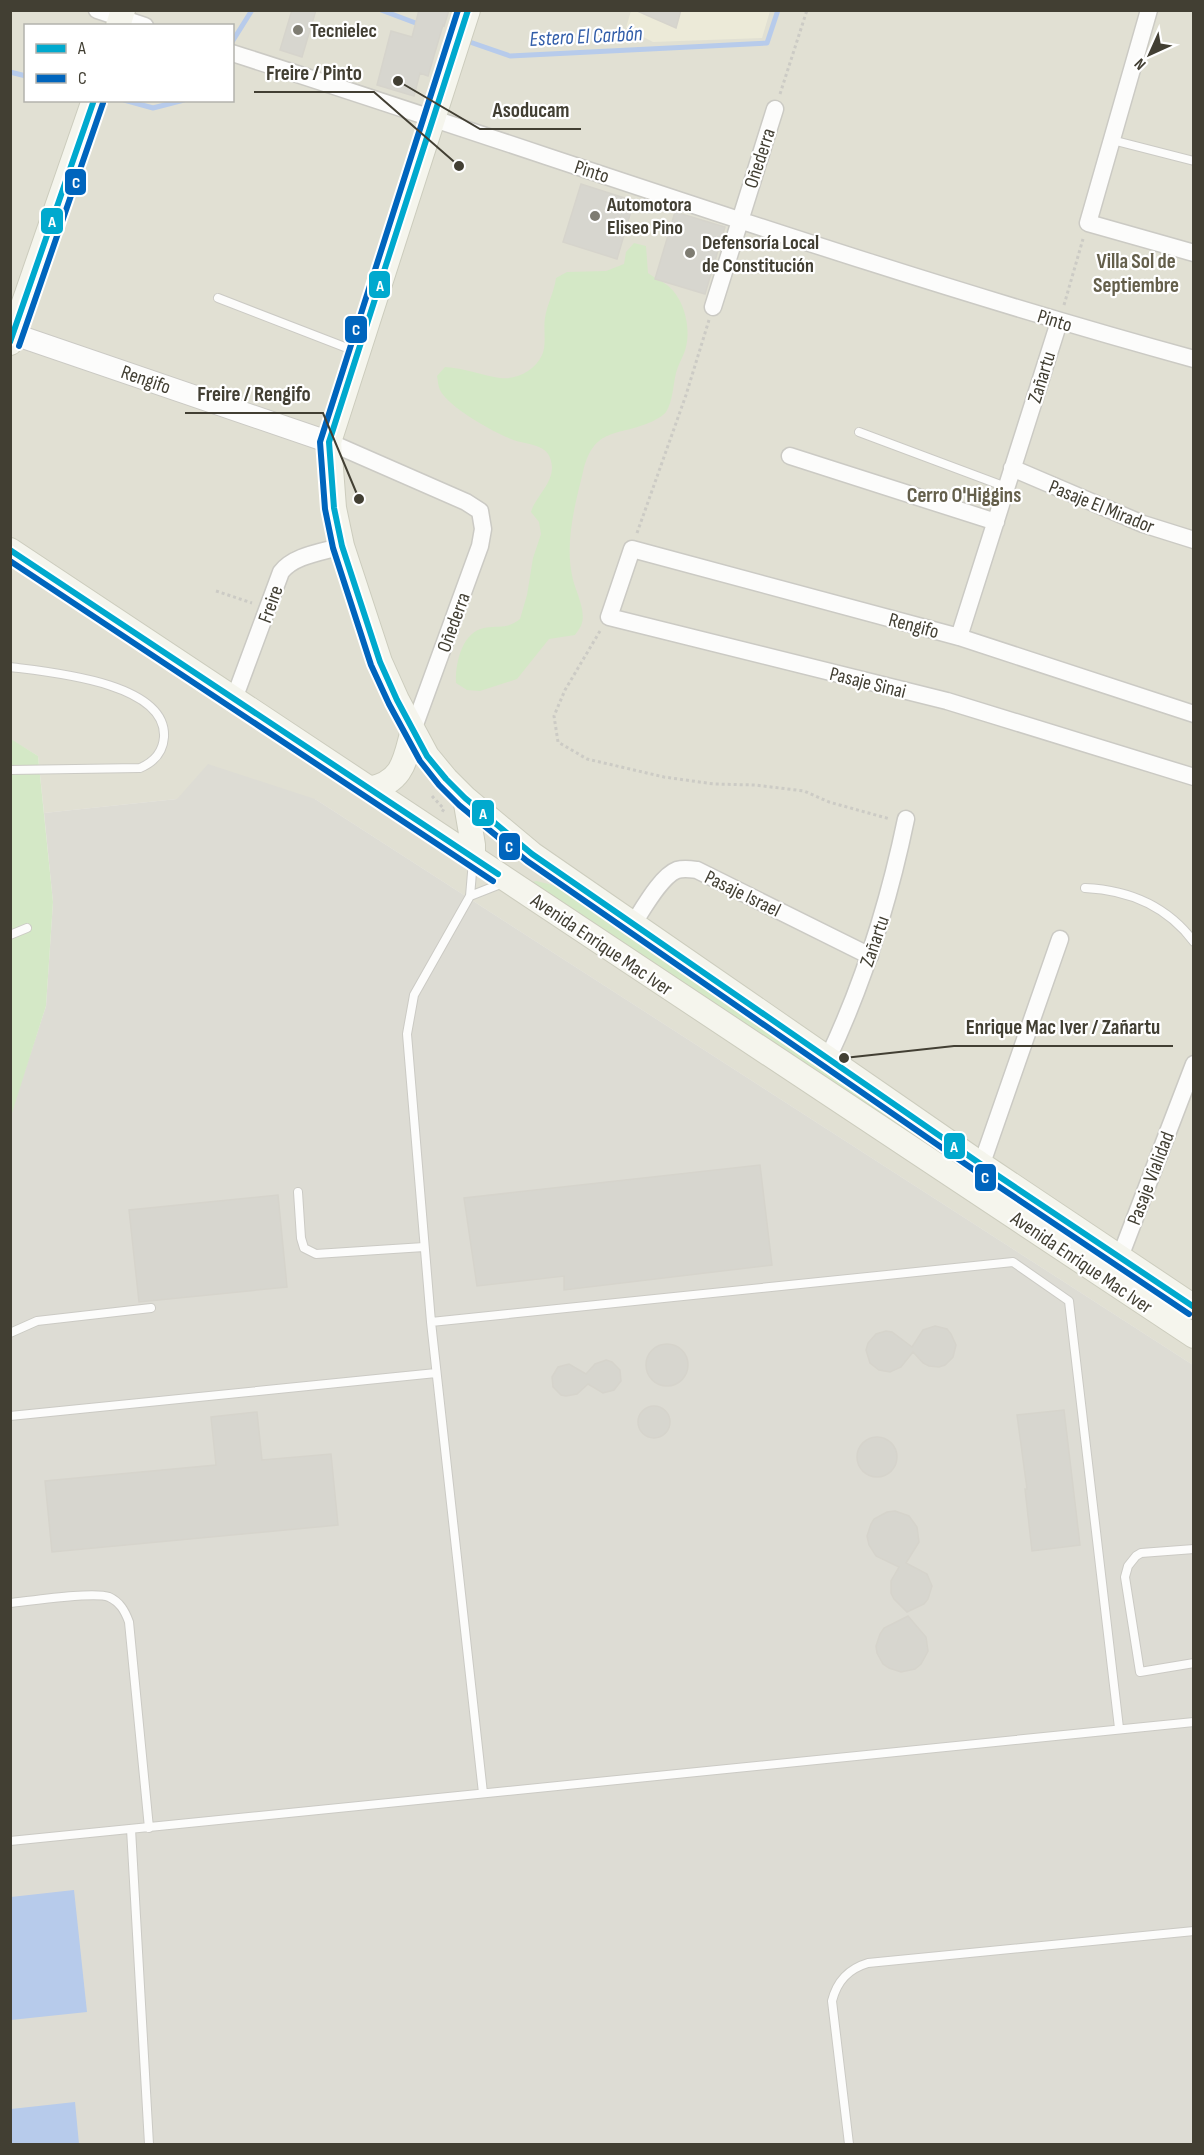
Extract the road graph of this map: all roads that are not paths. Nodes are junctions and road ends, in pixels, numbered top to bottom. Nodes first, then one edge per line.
1 (97, 10) edge
2 (1149, 10) edge
3 (120, 18) edge
4 (139, 24) edge
5 (461, 31) edge
6 (235, 53) edge
7 (93, 103) edge
8 (775, 109) road end
9 (433, 118) junction
10 (1112, 140) junction
11 (1194, 161) edge
12 (739, 219) junction
13 (1194, 253) edge
14 (218, 298) dead end
15 (713, 307) road end
16 (1059, 322) junction
17 (11, 337) edge
18 (358, 353) junction
19 (1194, 359) edge
20 (859, 432) dead end
21 (329, 442) junction
22 (790, 456) dead end
23 (1012, 468) junction
24 (1006, 487) junction
25 (480, 511) joint
26 (996, 522) junction
27 (1194, 540) edge
28 (342, 546) junction
29 (10, 550) edge
30 (609, 617) joint
31 (959, 638) junction
32 (10, 667) edge
33 (234, 699) junction
34 (1194, 714) edge
35 (413, 730) junction
36 (10, 770) edge
37 (1194, 777) edge
38 (369, 789) junction
39 (465, 798) junction
40 (906, 819) road end
41 (473, 858) junction
42 (560, 874) junction
43 (508, 881) junction
44 (1085, 888) dead end
45 (470, 896) junction
46 (633, 924) junction
47 (27, 928) dead end
48 (10, 935) edge
49 (1060, 939) dead end
50 (1194, 942) edge
51 (870, 956) junction
52 (784, 1027) junction
53 (768, 1054) junction
54 (828, 1058) junction
55 (1194, 1064) edge
56 (982, 1165) junction
57 (973, 1189) junction
58 (298, 1191) dead end
59 (424, 1247) junction
60 (1120, 1257) junction
61 (1191, 1302) edge
62 (151, 1308) dead end
63 (431, 1322) junction
64 (10, 1333) edge
65 (1194, 1336) edge
66 (436, 1372) junction
67 (10, 1416) edge
68 (1194, 1549) edge
69 (10, 1603) edge
70 (1194, 1663) edge
71 (1194, 1722) edge
72 (1119, 1728) junction
73 (483, 1793) junction
74 (149, 1828) junction
75 (131, 1829) junction
76 (10, 1841) edge
77 (1194, 1931) edge
78 (149, 2145) edge
79 (849, 2145) edge

1 - 3 street
2 - 10 street
3 - 4 street
5 - 9 main road
6 - 9 street, Pinto
7 - 17 main road
8 - 12 street, Oñederra
9 - 12 street, Pinto
9 - 18 main road
10 - 11 lane
10 - 13 street
12 - 15 street, Oñederra
12 - 16 street, Pinto
14 - 18 lane
16 - 19 street, Pinto
16 - 23 street, Zañartu
17 - 21 street, Rengifo
18 - 21 main road
20 - 24 lane
21 - 25 street, Rengifo
21 - 28 main road
22 - 26 street
23 - 24 street, Zañartu
23 - 27 street, Pasaje El Mirador
24 - 26 street, Zañartu
25 - 35 street, Oñederra
26 - 31 street, Zañartu
28 - 33 street, Freire
28 - 35 main road
29 - 33 main road, Avenida Enrique Mac Iver
30 - 31 street, Rengifo
30 - 37 street, Pasaje Sinai
31 - 34 street, Rengifo
32 - 36 lane
33 - 38 main road, Avenida Enrique Mac Iver
35 - 38 main road
35 - 39 main road, Avenida Enrique Mac Iver
38 - 41 main road, Avenida Enrique Mac Iver
39 - 41 main road
39 - 42 main road, Avenida Enrique Mac Iver
40 - 51 street, Zañartu
41 - 43 main road, Avenida Enrique Mac Iver
41 - 45 lane
42 - 43 main road
42 - 46 main road, Avenida Enrique Mac Iver
43 - 45 lane
43 - 53 main road, Avenida Enrique Mac Iver
44 - 50 lane
45 - 59 lane
46 - 51 street, Pasaje Israel
46 - 52 main road, Avenida Enrique Mac Iver
47 - 48 lane
49 - 56 street
51 - 54 street, Zañartu
52 - 53 main road
52 - 54 main road, Avenida Enrique Mac Iver
53 - 57 main road, Avenida Enrique Mac Iver
54 - 56 main road, Avenida Enrique Mac Iver
55 - 60 street, Pasaje Vialidad
56 - 57 street
56 - 60 main road, Avenida Enrique Mac Iver
57 - 65 main road, Avenida Enrique Mac Iver
58 - 59 lane
59 - 63 lane
60 - 61 main road, Avenida Enrique Mac Iver
62 - 64 lane
63 - 66 lane
63 - 72 lane
66 - 67 lane
66 - 73 lane
68 - 70 lane
69 - 74 lane
71 - 72 lane
72 - 73 lane
73 - 74 lane
74 - 75 lane
75 - 76 lane
75 - 78 lane
77 - 79 lane

